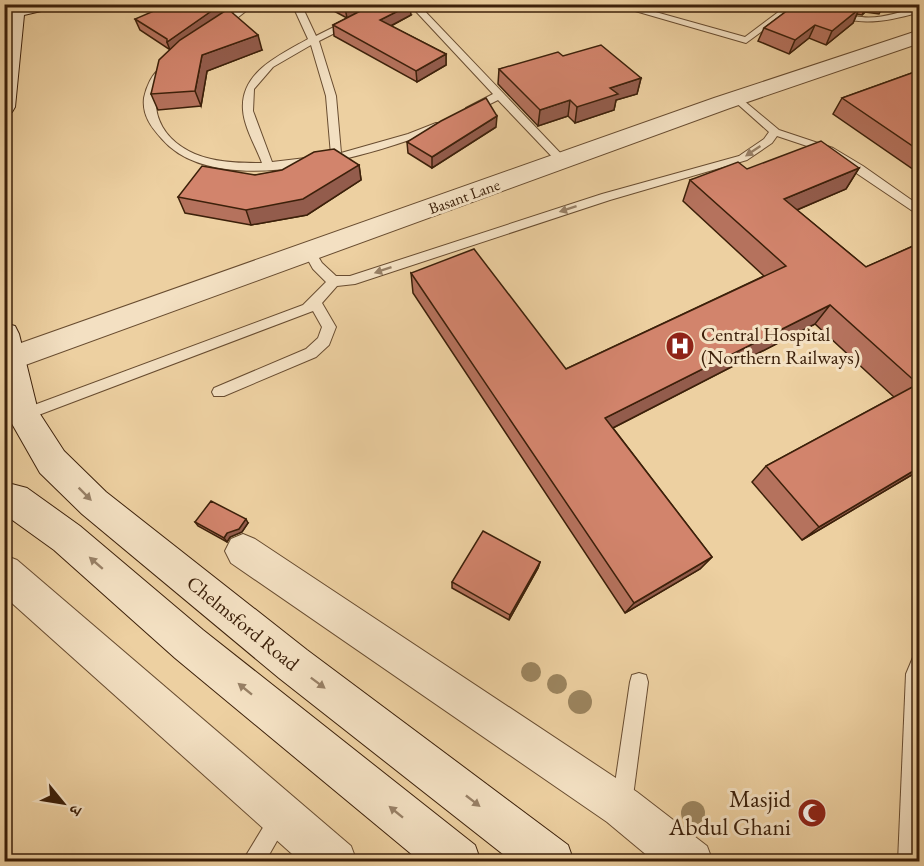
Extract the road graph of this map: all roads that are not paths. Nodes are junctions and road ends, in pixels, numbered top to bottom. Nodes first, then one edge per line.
1 (47, 4) edge
2 (251, 4) edge
3 (296, 4) edge
4 (388, 4) edge
5 (413, 4) edge
6 (615, 4) edge
7 (795, 4) edge
8 (819, 4) edge
9 (14, 8) edge
10 (920, 9) edge
11 (214, 31) edge
12 (920, 36) edge
13 (314, 39) junction
14 (169, 65) edge
15 (500, 95) junction
16 (737, 98) junction
17 (4, 107) edge
18 (775, 132) junction
19 (336, 157) junction
20 (561, 161) junction
21 (269, 168) junction
22 (920, 212) edge
23 (309, 251) junction
24 (333, 281) junction
25 (315, 303) junction
26 (7, 346) edge
27 (219, 392) dead end
28 (23, 415) junction
29 (52, 462) junction
30 (10, 498) edge
31 (243, 551) dead end
32 (4, 572) edge
33 (920, 661) edge
34 (639, 682) dead end
35 (622, 807) junction
36 (282, 815) junction
37 (252, 861) edge
38 (335, 861) edge
39 (458, 861) edge
40 (551, 861) edge
41 (692, 861) edge
42 (909, 861) edge

1 - 9 main road
2 - 11 lane
3 - 13 lane
4 - 13 lane
5 - 15 lane
6 - 7 lane
8 - 10 lane
9 - 17 main road
12 - 16 street, Basant Lane
13 - 19 lane
13 - 21 lane
14 - 21 lane
15 - 19 lane
15 - 20 lane
16 - 18 lane
16 - 20 street, Basant Lane
18 - 22 lane
18 -> 24 lane
19 - 21 lane
20 - 23 street, Basant Lane
23 - 24 lane
23 - 26 street, Basant Lane
24 - 25 lane
25 - 27 lane
25 - 28 lane
26 - 28 main road, Chelmsford Road
28 - 29 main road, Chelmsford Road
29 - 30 main road
29 -> 40 main road, Chelmsford Road
39 -> 30 main road
31 - 35 street
32 - 36 street
33 - 42 lane
34 - 35 lane
35 - 41 street
36 - 37 lane
36 - 38 street

